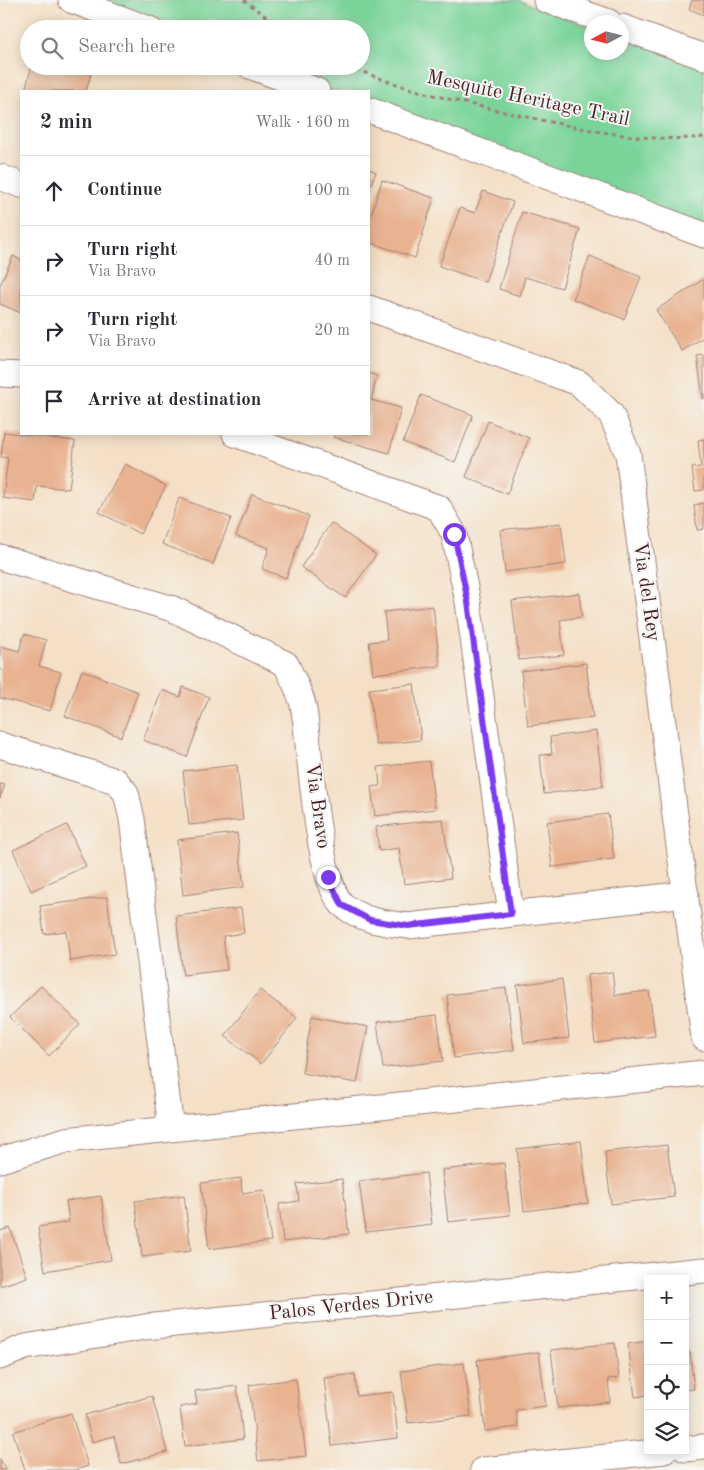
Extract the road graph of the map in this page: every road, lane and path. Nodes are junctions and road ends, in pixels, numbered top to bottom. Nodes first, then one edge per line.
1 (71, 0) edge
2 (244, 0) edge
3 (546, 0) edge
4 (589, 15) edge
5 (125, 20) edge
6 (270, 20) edge
7 (629, 30) edge
8 (704, 57) edge
9 (274, 75) edge
10 (369, 75) edge
11 (314, 90) edge
12 (370, 110) edge
13 (704, 137) edge
14 (0, 177) edge
15 (20, 185) edge
16 (704, 235) edge
17 (370, 308) edge
18 (0, 374) edge
19 (20, 375) edge
20 (238, 435) edge
21 (0, 557) edge
22 (0, 745) edge
23 (686, 894) junction
24 (511, 914) junction
25 (704, 1038) edge
26 (704, 1073) edge
27 (171, 1129) junction
28 (0, 1160) edge
29 (704, 1270) edge
30 (0, 1356) edge
31 (704, 1447) edge
32 (689, 1449) edge
33 (644, 1453) edge
34 (483, 1470) edge

1 - 5 street
2 - 6 path
3 - 4 street
7 - 8 street
9 - 11 street
10 - 13 path, Mesquite Heritage Trail
12 - 16 street
14 - 15 street
17 - 23 street, Via del Rey
18 - 19 street
20 - 24 street
21 - 24 street, Via Bravo
22 - 27 street
23 - 24 street, Via Bravo
23 - 25 street, Via del Rey
26 - 27 street
27 - 28 street
29 - 30 street, Palos Verdes Drive
31 - 32 street
33 - 34 street

